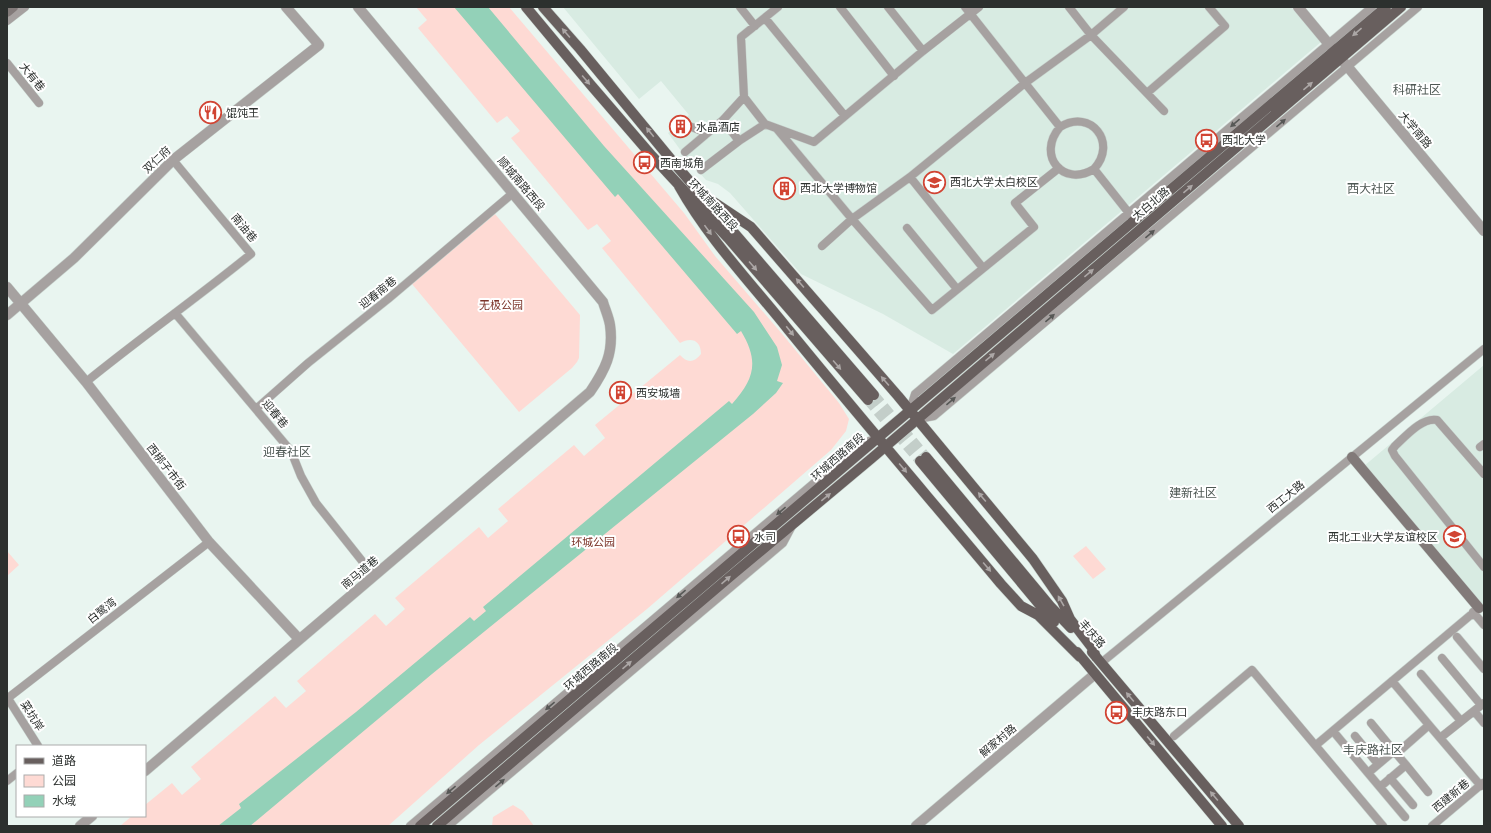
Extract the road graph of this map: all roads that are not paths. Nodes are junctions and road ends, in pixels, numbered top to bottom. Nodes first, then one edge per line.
1 (13, 7) edge
2 (25, 7) edge
3 (286, 7) edge
4 (358, 7) edge
5 (526, 7) edge
6 (740, 7) edge
7 (778, 7) edge
8 (840, 7) edge
9 (888, 7) edge
10 (965, 7) edge
11 (979, 7) edge
12 (1069, 7) edge
13 (1124, 7) edge
14 (1209, 7) edge
15 (1298, 7) edge
16 (1372, 7) edge
17 (1386, 7) edge
18 (1401, 7) edge
19 (1418, 7) edge
20 (545, 9) edge
21 (7, 12) edge
22 (971, 14) junction
23 (765, 18) junction
24 (7, 21) edge
25 (755, 26) junction
26 (1091, 34) junction
27 (923, 51) junction
28 (1334, 51) junction
29 (7, 63) edge
30 (1347, 67) junction
31 (894, 76) junction
32 (1025, 83) junction
33 (1147, 93) junction
34 (744, 97) junction
35 (39, 104) dead end
36 (1164, 111) dead end
37 (845, 116) junction
38 (723, 120) junction
39 (765, 124) junction
40 (688, 126) dead end
41 (1060, 127) junction
42 (777, 129) junction
43 (707, 133) junction
44 (739, 140) junction
45 (685, 152) dead end
46 (173, 160) junction
47 (1059, 168) junction
48 (1094, 169) junction
49 (701, 170) dead end
50 (910, 177) junction
51 (679, 186) junction
52 (513, 193) junction
53 (700, 193) junction
54 (1132, 216) junction
55 (852, 219) junction
56 (907, 228) dead end
57 (1484, 231) edge
58 (822, 246) dead end
59 (983, 268) junction
60 (7, 287) edge
61 (957, 289) junction
62 (21, 304) junction
63 (175, 313) junction
64 (7, 315) edge
65 (1484, 349) edge
66 (86, 382) junction
67 (590, 392) joint
68 (256, 409) junction
69 (910, 410) junction
70 (918, 419) junction
71 (878, 438) junction
72 (886, 447) junction
73 (1352, 457) junction
74 (1484, 474) edge
75 (769, 521) junction
76 (792, 525) junction
77 (759, 540) junction
78 (209, 542) junction
79 (1484, 567) edge
80 (374, 576) junction
81 (1476, 610) junction
82 (1484, 625) edge
83 (1457, 637) dead end
84 (299, 639) junction
85 (1080, 657) junction
86 (1442, 658) dead end
87 (1099, 660) junction
88 (1484, 669) edge
89 (1095, 674) junction
90 (1421, 674) dead end
91 (1392, 681) junction
92 (7, 698) edge
93 (1483, 704) edge
94 (1474, 711) junction
95 (1461, 722) junction
96 (1371, 724) dead end
97 (1484, 724) edge
98 (1429, 725) junction
99 (1333, 731) junction
100 (1174, 736) dead end
101 (1355, 736) dead end
102 (1440, 738) junction
103 (37, 745) edge
104 (1316, 746) junction
105 (1395, 752) junction
106 (1378, 764) junction
107 (1406, 765) junction
108 (146, 770) edge
109 (1368, 773) junction
110 (16, 774) edge
111 (1390, 778) junction
112 (7, 781) edge
113 (1482, 784) edge
114 (1380, 787) junction
115 (1428, 792) dead end
116 (1413, 805) dead end
117 (1405, 816) dead end
118 (91, 817) edge
119 (80, 826) edge
120 (410, 826) edge
121 (420, 826) edge
122 (437, 826) edge
123 (448, 826) edge
124 (916, 826) edge
125 (1222, 826) edge
126 (1240, 826) edge
127 (1383, 826) edge
128 (1432, 826) edge

1 - 21 main road
2 - 24 street
3 - 46 street, 双仁府
4 - 52 street, 顺城南路西段
5 -> 51 main road, 环城南路西段
6 - 25 street
7 - 23 street
8 - 31 street
9 - 27 street
10 - 22 street
11 - 22 street
12 - 26 street
13 - 26 street
14 - 33 street
15 - 28 street, 大学南路
16 - 28 street
17 -> 28 main road, 太白北路
18 - 28 main road, 太白北路
19 - 30 street
53 -> 20 main road, 环城南路西段
22 - 27 street
22 - 32 street
23 - 25 street
23 - 37 street
25 - 34 street
26 - 32 street
26 - 33 street
27 - 31 street
28 - 30 street, 大学南路
28 -> 54 main road, 太白北路
70 -> 28 main road, 太白北路
29 - 35 street, 大有巷
30 - 57 street, 大学南路
70 -> 30 street
31 - 37 street
32 - 41 street
32 - 50 street
33 - 36 street
34 - 38 street
34 - 39 street
37 - 42 street
38 - 43 street
38 - 44 street
39 - 42 street
39 - 44 street
40 - 43 street
41 - 47 street
41 - 48 street
42 - 55 street
43 - 45 street
44 - 49 street
46 - 62 street, 双仁府
46 - 63 street, 南油巷
47 - 48 street
47 - 59 street
48 - 54 street
50 - 55 street
50 - 59 street
51 -> 53 main road, 环城南路西段
51 -> 71 main road
52 - 67 street, 顺城南路西段
52 - 68 street, 迎春南巷
69 -> 53 main road
54 - 69 main road, 太白北路
55 - 58 street
55 - 61 street
56 - 61 street
59 - 61 street
60 - 62 street, 西梆子市街
62 - 64 street, 双仁府
62 - 66 street, 西梆子市街
63 - 66 street
63 - 68 street, 迎春巷
65 - 73 street, 西工大路
66 - 78 street, 西梆子市街
67 - 80 street, 南马道巷
68 - 80 street, 迎春巷
69 - 70 main road
69 - 71 main road, 太白北路
70 - 72 main road, 环城西路南段
87 -> 70 main road
71 - 72 main road
71 -> 75 street, 环城西路南段
71 - 77 main road, 环城西路南段
76 -> 72 main road, 环城西路南段
72 -> 85 main road
73 - 81 main road
73 - 87 street, 西工大路
74 - 79 street
75 - 77 street
75 -> 120 street, 环城西路南段
122 -> 76 main road, 环城西路南段
123 -> 76 street, 环城西路南段
77 - 121 main road, 环城西路南段
78 - 84 street, 西梆子市街
78 - 92 street, 白鹭湾
80 - 84 street, 南马道巷
81 - 82 street
81 - 91 street
83 - 88 street
84 - 108 street, 南马道巷
85 - 87 main road, 丰庆路
85 - 89 main road, 丰庆路
86 - 93 street
126 -> 87 main road, 丰庆路
89 - 124 street, 解家村路
89 -> 125 main road, 丰庆路
90 - 95 street
91 - 98 street
91 - 99 street
92 - 103 street, 菜坑岸
93 - 94 street
94 - 95 street
94 - 97 street
95 - 102 street
96 - 105 street
98 - 102 street
98 - 105 street
99 - 104 street
99 - 109 street
100 - 104 street
101 - 106 street
102 - 113 street
104 - 127 street
105 - 106 street
105 - 107 street
106 - 109 street
107 - 111 street
107 - 115 street
109 - 114 street
110 - 112 street
111 - 114 street
111 - 116 street
113 - 128 street, 西建新巷
114 - 117 street
118 - 119 street

